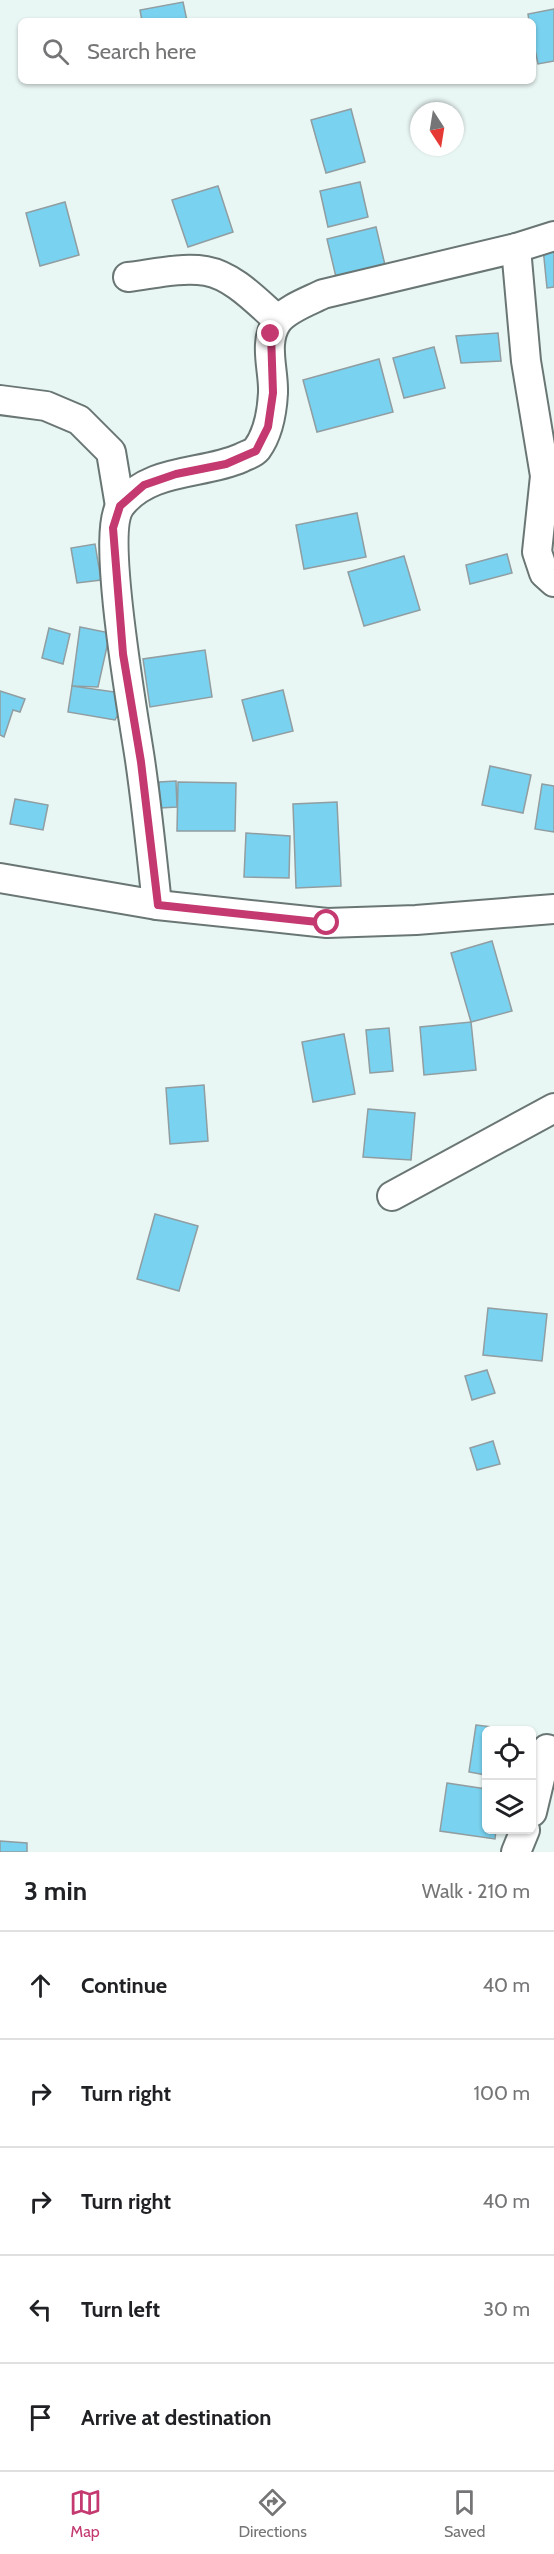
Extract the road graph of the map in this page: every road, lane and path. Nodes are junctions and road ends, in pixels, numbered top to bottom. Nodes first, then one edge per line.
1 (554, 236) edge
2 (516, 248) junction
3 (128, 277) dead end
4 (278, 320) junction
5 (0, 400) edge
6 (120, 506) junction
7 (554, 582) edge
8 (0, 878) edge
9 (158, 905) junction
10 (554, 909) edge
11 (554, 1108) edge
12 (392, 1196) dead end
13 (547, 1749) dead end
14 (536, 1792) edge
15 (523, 1834) edge
16 (516, 1852) edge

1 - 2 street
2 - 4 street
2 - 7 street
3 - 4 street
4 - 6 street
5 - 6 street
6 - 9 street
8 - 9 street
9 - 10 street
11 - 12 street
13 - 14 street
15 - 16 street

